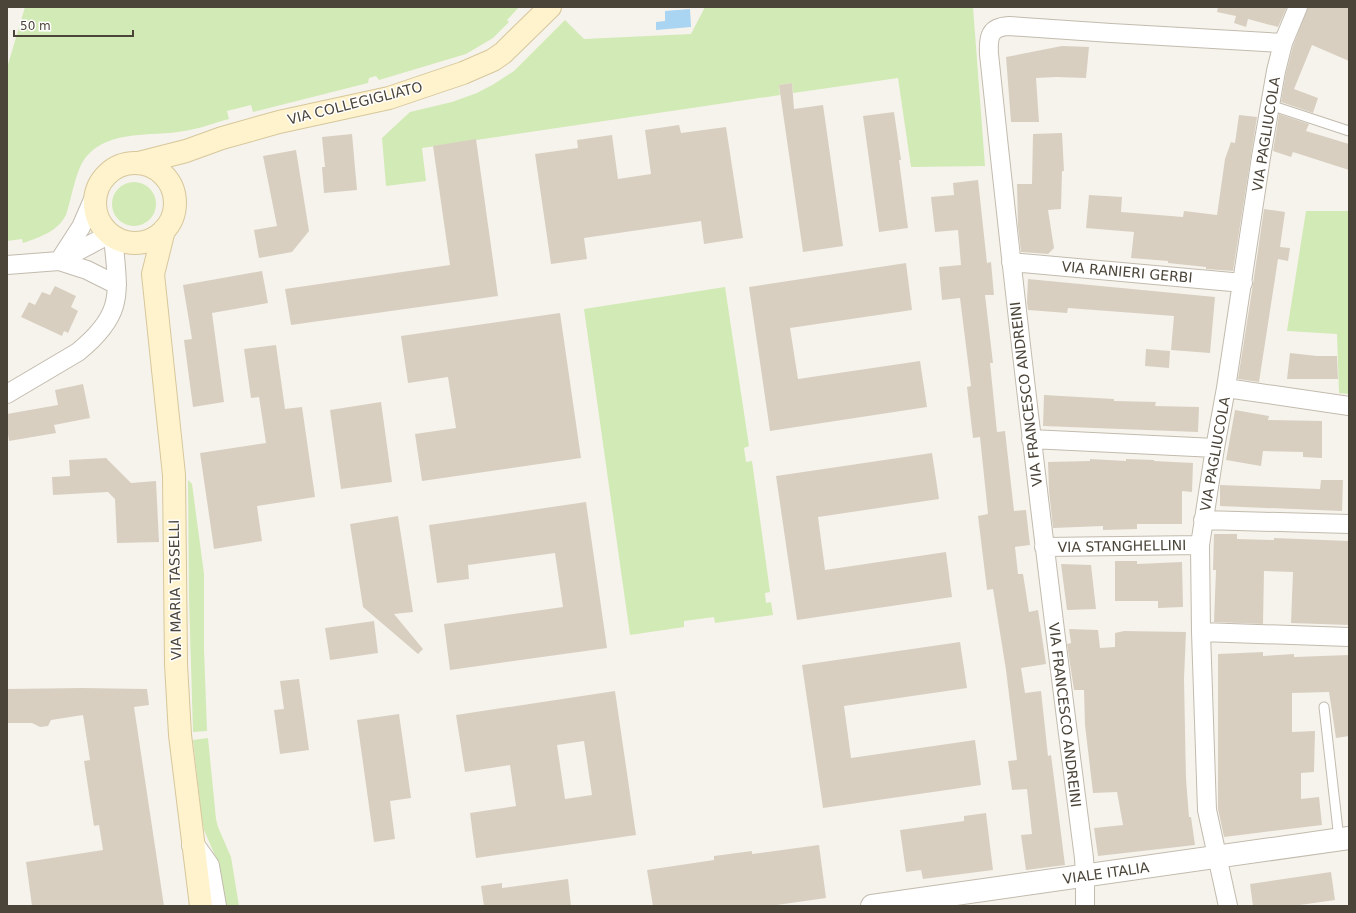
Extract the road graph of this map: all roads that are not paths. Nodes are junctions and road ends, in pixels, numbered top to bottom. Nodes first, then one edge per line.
1 (550, 7) edge
2 (1298, 7) edge
3 (1284, 43) junction
4 (1270, 105) junction
5 (1349, 131) edge
6 (186, 151) junction
7 (139, 163) junction
8 (171, 185) junction
9 (95, 196) junction
10 (164, 230) junction
11 (118, 237) junction
12 (58, 261) junction
13 (1010, 262) junction
14 (7, 265) edge
15 (154, 274) junction
16 (1243, 283) junction
17 (117, 285) junction
18 (1226, 388) junction
19 (7, 394) edge
20 (1349, 406) edge
21 (1031, 439) junction
22 (1214, 448) junction
23 (1203, 520) junction
24 (1349, 524) edge
25 (1200, 544) junction
26 (1044, 546) junction
27 (1201, 632) junction
28 (1349, 637) edge
29 (1324, 707) dead end
30 (1344, 839) edge
31 (193, 845) junction
32 (1217, 857) junction
33 (1085, 875) junction
34 (942, 901) edge
35 (201, 906) edge
36 (215, 906) edge
37 (872, 906) edge
38 (1085, 906) edge
39 (1228, 906) edge

1 - 6 main road, VIA COLLEGIGLIATO
2 - 3 street, VIA PAGLIUCOLA
3 - 4 street, VIA PAGLIUCOLA
3 - 13 street, VIA FRANCESCO ANDREINI
4 - 5 lane
4 - 16 street, VIA PAGLIUCOLA
6 - 7 main road, VIA COLLEGIGLIATO
6 - 8 main road
7 - 8 main road
7 - 9 main road
8 - 10 main road
9 - 11 main road
9 - 12 street
10 - 11 main road
10 - 15 main road, VIA MARIA TASSELLI
11 - 12 street
11 - 15 main road
11 - 17 street
12 - 14 street
12 - 17 street
13 - 16 street, VIA RANIERI GERBI
13 - 21 street, VIA FRANCESCO ANDREINI
15 - 31 main road, VIA MARIA TASSELLI
16 - 18 street, VIA PAGLIUCOLA
17 - 19 street
18 - 20 street
18 - 22 street, VIA PAGLIUCOLA
21 - 22 street
21 - 26 street, VIA FRANCESCO ANDREINI
22 - 23 street, VIA PAGLIUCOLA
23 - 24 street
23 - 25 street, VIA PAGLIUCOLA
25 - 26 street, VIA STANGHELLINI
25 - 27 street, VIA PAGLIUCOLA
26 - 33 street, VIA FRANCESCO ANDREINI
27 - 28 street
27 - 32 street, VIA PAGLIUCOLA
29 - 30 lane, VIALE ITALIA
30 - 32 street, VIALE ITALIA
31 - 35 main road, VIA MARIA TASSELLI
31 - 36 street
32 - 33 street, VIALE ITALIA
32 - 39 street, VIA PAGLIUCOLA
33 - 34 street, VIALE ITALIA
33 - 38 street, VIA FRANCESCO ANDREINI
34 - 37 street, VIALE ITALIA

